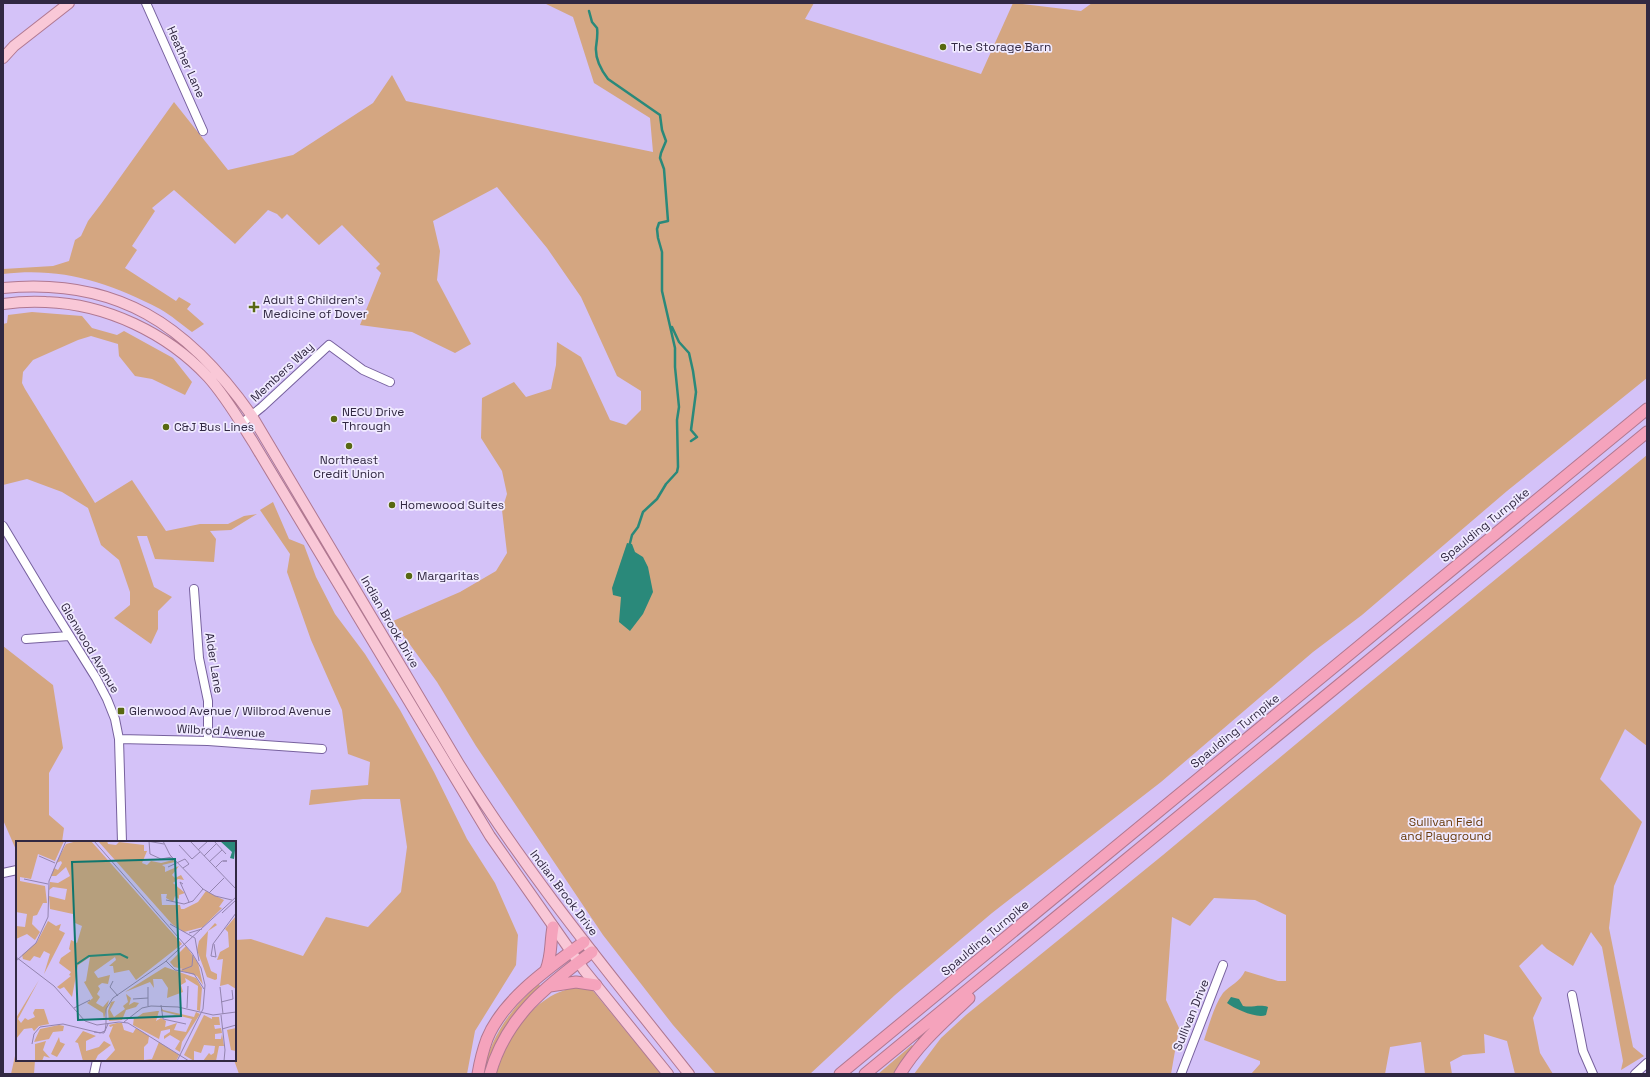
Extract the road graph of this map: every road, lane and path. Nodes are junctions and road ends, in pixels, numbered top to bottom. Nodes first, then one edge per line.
1 (69, 3) edge
2 (146, 3) edge
3 (3, 58) edge
4 (203, 131) dead end
5 (3, 288) edge
6 (3, 304) edge
7 (390, 382) dead end
8 (1647, 410) edge
9 (252, 416) junction
10 (241, 424) junction
11 (1647, 432) edge
12 (3, 526) edge
13 (194, 588) dead end
14 (69, 636) junction
15 (26, 639) dead end
16 (119, 739) junction
17 (208, 741) junction
18 (322, 749) dead end
19 (122, 841) edge
20 (16, 870) edge
21 (3, 873) edge
22 (553, 927) junction
23 (584, 942) junction
24 (571, 952) junction
25 (592, 952) junction
26 (578, 962) junction
27 (1223, 965) dead end
28 (545, 973) junction
29 (988, 974) junction
30 (596, 985) junction
31 (547, 987) junction
32 (1572, 995) dead end
33 (97, 1061) edge
34 (1647, 1063) edge
35 (94, 1074) edge
36 (478, 1074) edge
37 (490, 1074) edge
38 (668, 1074) edge
39 (688, 1074) edge
40 (840, 1074) edge
41 (865, 1074) edge
42 (900, 1074) edge
43 (1181, 1074) edge
44 (1593, 1074) edge
45 (1635, 1074) edge

1 - 3 main road
2 - 4 street, Heather Lane
5 - 9 main road, Indian Brook Drive
6 - 10 main road, Indian Brook Drive
7 - 9 street, Members Way
8 - 40 highway, Spaulding Turnpike
9 - 10 street
9 - 23 main road, Indian Brook Drive
10 - 22 main road, Indian Brook Drive
11 - 29 highway
12 - 14 street, Glenwood Avenue
13 - 17 street, Alder Lane
14 - 15 street
14 - 16 street, Glenwood Avenue
16 - 17 street, Wilbrod Avenue
16 - 19 street, Glenwood Avenue
17 - 18 street, Wilbrod Avenue
20 - 21 street
22 - 24 main road, Indian Brook Drive
22 - 28 highway
23 - 24 highway
23 - 25 main road, Indian Brook Drive
24 - 26 main road, Indian Brook Drive
24 - 28 highway
25 - 26 highway
25 - 39 main road, Indian Brook Drive
26 - 30 main road, Indian Brook Drive
26 - 31 highway
27 - 43 street, Sullivan Drive
28 - 36 highway
29 - 41 highway
29 - 42 highway
30 - 31 highway
30 - 38 main road, Indian Brook Drive
31 - 37 highway
32 - 44 street
33 - 35 street
34 - 45 street

